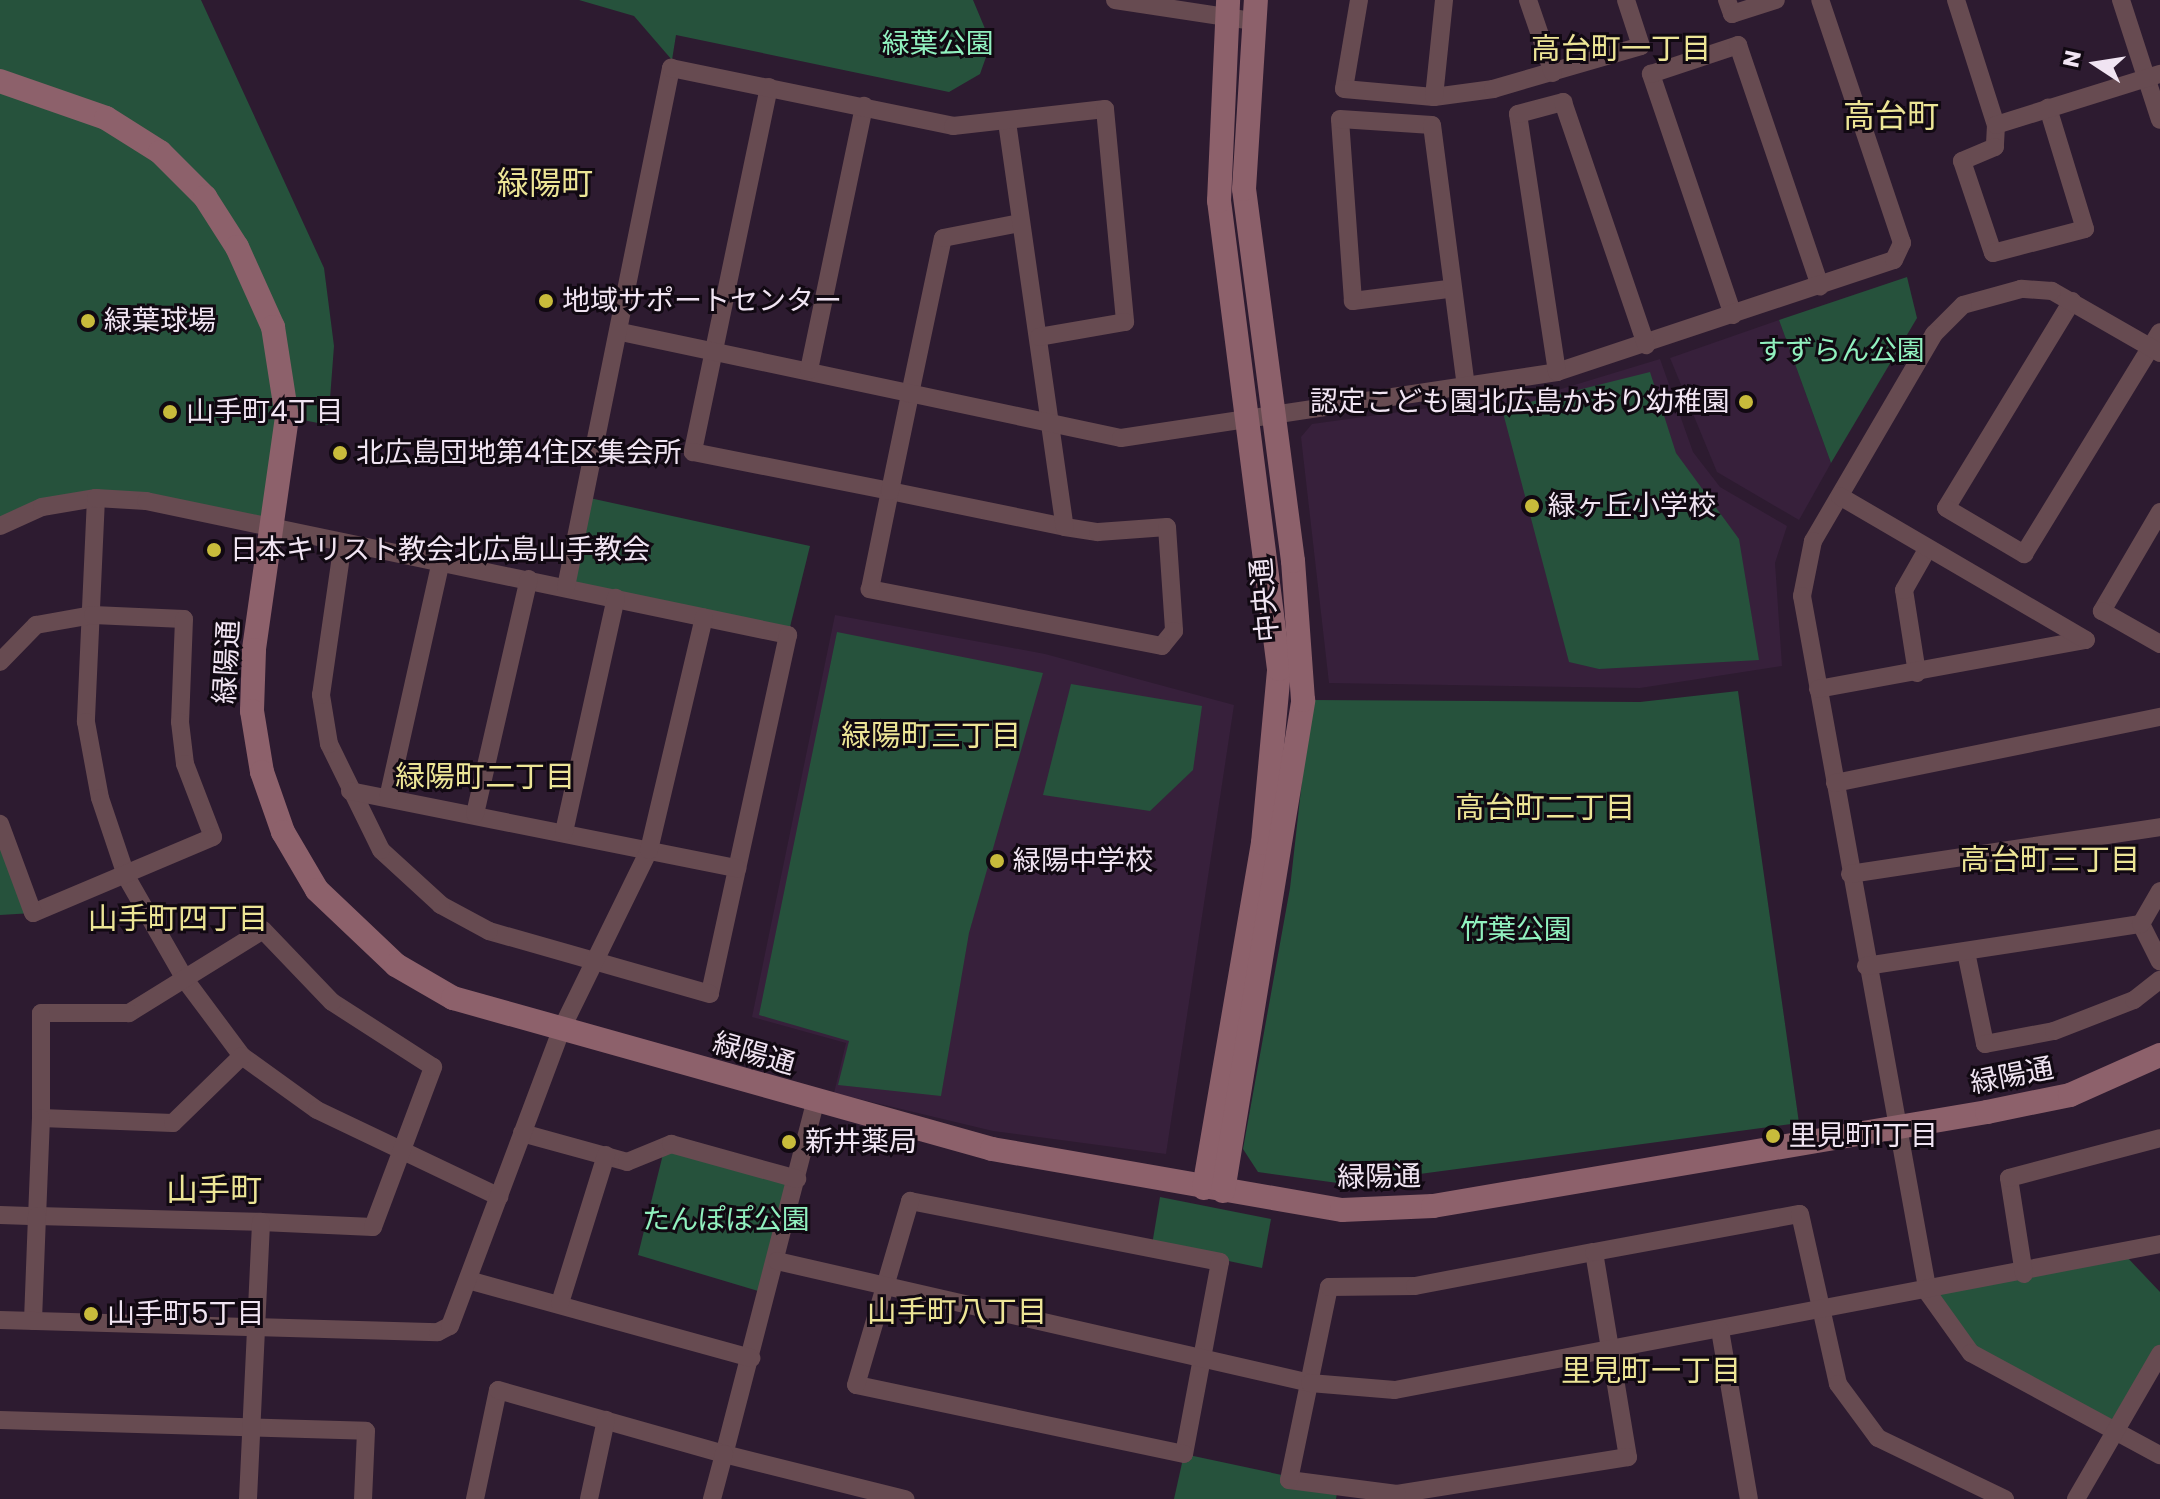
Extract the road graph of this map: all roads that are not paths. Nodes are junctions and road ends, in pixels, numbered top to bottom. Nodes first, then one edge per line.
1 (1115, 0) edge
2 (1359, 0) edge
3 (1444, 0) edge
4 (1528, 0) edge
5 (1626, 0) edge
6 (1727, 0) edge
7 (1776, 0) edge
8 (1820, 0) edge
9 (1956, 0) edge
10 (2121, 0) edge
11 (1226, 9) edge
12 (1255, 10) edge
13 (1553, 73) junction
14 (2154, 77) edge
15 (0, 81) edge
16 (769, 87) junction
17 (1434, 97) junction
18 (864, 106) junction
19 (2048, 108) junction
20 (2160, 120) edge
21 (1007, 122) junction
22 (1996, 125) junction
23 (1020, 223) junction
24 (1820, 286) junction
25 (1448, 289) junction
26 (2072, 301) junction
27 (1733, 315) junction
28 (621, 332) junction
29 (1039, 337) junction
30 (2157, 344) edge
31 (1646, 345) junction
32 (713, 351) junction
33 (809, 370) junction
34 (1557, 372) junction
35 (1466, 387) junction
36 (910, 394) junction
37 (1259, 418) junction
38 (1051, 425) junction
39 (890, 491) junction
40 (1840, 496) junction
41 (96, 498) junction
42 (2160, 512) edge
43 (0, 526) edge
44 (276, 527) junction
45 (1065, 527) junction
46 (343, 543) junction
47 (1928, 548) junction
48 (441, 561) junction
49 (529, 579) junction
50 (566, 587) junction
51 (616, 598) junction
52 (93, 615) junction
53 (704, 617) junction
54 (2160, 644) edge
55 (0, 662) edge
56 (1917, 673) junction
57 (1818, 689) junction
58 (2160, 717) edge
59 (1835, 783) junction
60 (350, 791) junction
61 (388, 798) junction
62 (475, 814) junction
63 (0, 824) edge
64 (2160, 827) edge
65 (564, 832) junction
66 (649, 850) junction
67 (737, 868) junction
68 (1850, 874) junction
69 (127, 878) junction
70 (2160, 891) edge
71 (2141, 924) junction
72 (1966, 952) junction
73 (2160, 962) edge
74 (592, 964) junction
75 (1866, 966) junction
76 (182, 976) junction
77 (2160, 980) edge
78 (561, 1030) junction
79 (2160, 1055) edge
80 (242, 1056) junction
81 (815, 1103) junction
82 (41, 1118) junction
83 (1897, 1127) junction
84 (522, 1133) junction
85 (2160, 1138) edge
86 (401, 1155) junction
87 (606, 1155) junction
88 (797, 1179) junction
89 (1213, 1190) junction
90 (499, 1197) junction
91 (0, 1215) edge
92 (37, 1216) junction
93 (261, 1222) junction
94 (2160, 1244) edge
95 (1594, 1252) junction
96 (777, 1261) junction
97 (2024, 1274) junction
98 (468, 1280) junction
99 (884, 1291) junction
100 (1928, 1293) junction
101 (560, 1303) junction
102 (1822, 1312) junction
103 (0, 1320) edge
104 (33, 1321) junction
105 (256, 1326) junction
106 (1720, 1330) junction
107 (1611, 1351) junction
108 (2160, 1354) edge
109 (751, 1358) junction
110 (1201, 1360) junction
111 (1310, 1383) junction
112 (0, 1420) edge
113 (606, 1420) junction
114 (251, 1425) junction
115 (2113, 1427) junction
116 (724, 1454) junction
117 (2160, 1455) edge
118 (248, 1499) edge
119 (363, 1499) edge
120 (475, 1499) edge
121 (589, 1499) edge
122 (712, 1499) edge
123 (905, 1499) edge
124 (1749, 1499) edge
125 (2005, 1499) edge
126 (2076, 1499) edge

1 - 11 street
2 - 17 street
3 - 17 street
4 - 13 street
5 - 13 street
6 - 7 street
8 - 24 street
9 - 22 street
10 - 14 street
11 - 12 street
11 - 37 street, 中央通
12 - 37 street, 中央通
13 - 17 street
14 - 19 street
14 - 20 street
15 - 44 street, 緑陽通
16 - 18 street
16 - 28 street
16 - 32 street
18 - 21 street
18 - 33 street
19 - 22 street
19 - 22 street
21 - 23 street
21 - 29 street
23 - 29 street
23 - 36 street
24 - 27 street
24 - 27 street
25 - 25 street
25 - 35 street
26 - 30 street
26 - 30 street
26 - 40 street
27 - 31 street
28 - 32 street
28 - 50 street
29 - 38 street
31 - 34 street
31 - 34 street
32 - 33 street
32 - 39 street
33 - 36 street
34 - 35 street
35 - 37 street
36 - 38 street
36 - 39 street
37 - 38 street
37 - 89 street, 中央通
38 - 45 street
39 - 45 street
39 - 45 street
40 - 47 street
40 - 57 street
41 - 43 street
41 - 44 street
41 - 52 street
42 - 54 street
44 - 46 street
44 - 78 street, 緑陽通
46 - 48 street
46 - 60 street
47 - 56 street
47 - 56 street
48 - 49 street
48 - 61 street
49 - 50 street
49 - 62 street
50 - 51 street
51 - 53 street
51 - 65 street
52 - 55 street
52 - 69 street
52 - 69 street
53 - 66 street
53 - 67 street
56 - 57 street
57 - 59 street
58 - 59 street
59 - 68 street
60 - 61 street
60 - 74 street
61 - 62 street
62 - 65 street
63 - 69 street
64 - 68 street
65 - 66 street
66 - 67 street
66 - 74 street
67 - 74 street
68 - 75 street
69 - 76 street
70 - 71 street
71 - 72 street
71 - 73 street
72 - 75 street
72 - 77 street
74 - 78 street
75 - 83 street
76 - 80 street
76 - 82 street
76 - 86 street
78 - 81 street, 緑陽通
78 - 84 street
79 - 83 street, 緑陽通
80 - 82 street
80 - 86 street
81 - 88 street
81 - 89 street, 緑陽通
82 - 92 street
83 - 89 street, 緑陽通
83 - 100 street
84 - 87 street
84 - 90 street
85 - 97 street
86 - 90 street
86 - 93 street
87 - 88 street
87 - 101 street
88 - 96 street
90 - 98 street
91 - 92 street
92 - 93 street
92 - 104 street
93 - 105 street
94 - 97 street
95 - 102 street
95 - 107 street
95 - 111 street
96 - 99 street
96 - 109 street
97 - 100 street
98 - 101 street
98 - 105 street
99 - 110 street
99 - 110 street
99 - 110 street
100 - 102 street
100 - 115 street
101 - 109 street
102 - 106 street
102 - 125 street
103 - 104 street
104 - 105 street
105 - 114 street
106 - 107 street
106 - 124 street
107 - 111 street
107 - 111 street
108 - 115 street
109 - 116 street
110 - 111 street
112 - 114 street
113 - 116 street
113 - 120 street
113 - 121 street
114 - 118 street
114 - 119 street
115 - 117 street
115 - 126 street
116 - 122 street
116 - 123 street

